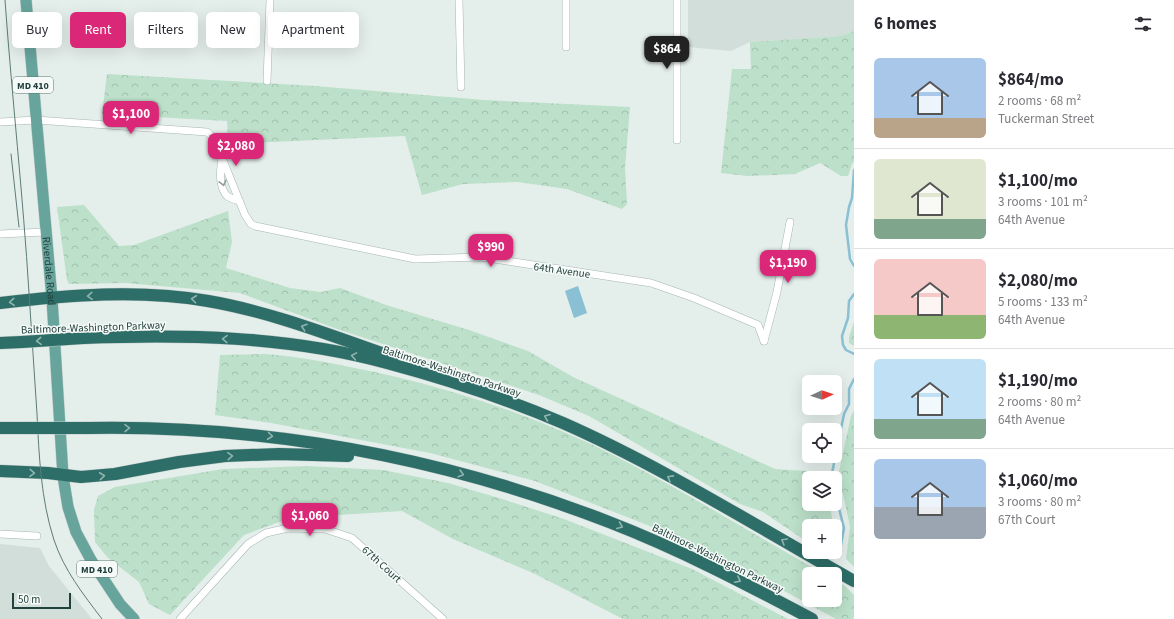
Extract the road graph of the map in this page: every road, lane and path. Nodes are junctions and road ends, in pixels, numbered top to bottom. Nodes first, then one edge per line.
1 (26, 0) edge
2 (270, 0) edge
3 (459, 0) edge
4 (566, 0) edge
5 (677, 0) edge
6 (566, 47) dead end
7 (267, 81) dead end
8 (461, 87) dead end
9 (36, 120) junction
10 (0, 122) edge
11 (677, 140) dead end
12 (222, 157) junction
13 (239, 201) junction
14 (790, 222) dead end
15 (45, 232) junction
16 (0, 234) edge
17 (52, 299) junction
18 (0, 303) edge
19 (0, 343) edge
20 (472, 389) junction
21 (0, 428) edge
22 (423, 464) junction
23 (0, 471) edge
24 (63, 476) junction
25 (0, 534) edge
26 (37, 536) dead end
27 (854, 581) edge
28 (134, 619) edge
29 (180, 619) edge
30 (443, 619) edge
31 (812, 619) edge

1 - 9 main road, Riverdale Road / MD 410
2 - 7 street
3 - 8 street
4 - 6 street
5 - 11 street
9 - 10 street
9 - 12 street, 64th Avenue
9 - 15 main road, Riverdale Road / MD 410
12 - 13 street, 64th Avenue
12 -> 13 street, 64th Avenue
13 - 14 street, 64th Avenue
15 - 16 street
15 - 17 main road, Riverdale Road / MD 410
17 -> 18 highway
20 -> 17 highway
17 - 24 main road, Riverdale Road / MD 410
20 -> 19 highway, Baltimore-Washington Parkway, bridge
27 -> 20 highway, Baltimore-Washington Parkway
21 -> 22 highway, Baltimore-Washington Parkway, bridge
24 -> 22 highway
22 -> 31 highway, Baltimore-Washington Parkway
23 -> 24 highway
24 - 28 main road, Riverdale Road / MD 410
25 - 26 street
29 - 30 street, 67th Court

